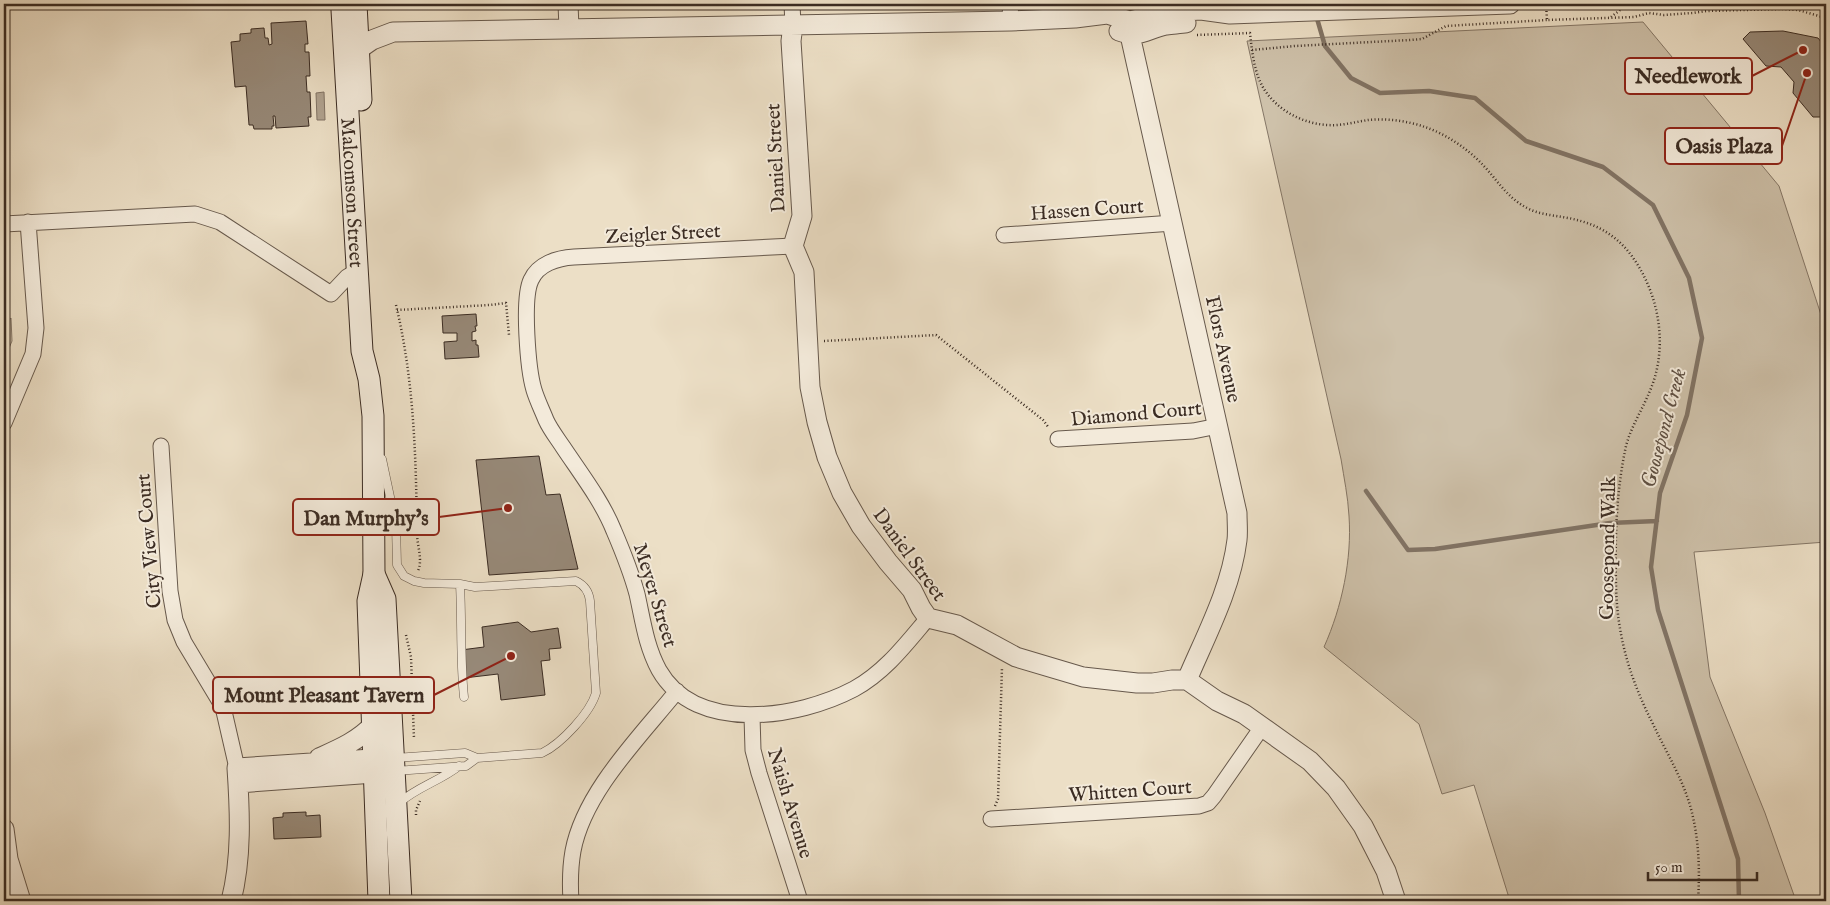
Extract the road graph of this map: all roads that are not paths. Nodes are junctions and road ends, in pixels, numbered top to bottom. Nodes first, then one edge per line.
1 (343, 4) edge
2 (356, 4) edge
3 (568, 4) edge
4 (792, 4) edge
5 (1510, 4) edge
6 (1011, 12) edge
7 (793, 25) junction
8 (569, 28) junction
9 (1130, 28) junction
10 (359, 49) junction
11 (28, 222) junction
12 (1173, 222) junction
13 (4, 224) edge
14 (1004, 235) dead end
15 (794, 246) junction
16 (356, 271) junction
17 (537, 271) joint
18 (370, 380) junction
19 (373, 416) junction
20 (4, 423) edge
21 (1218, 426) junction
22 (1058, 439) road end
23 (161, 446) dead end
24 (374, 574) junction
25 (460, 584) junction
26 (928, 618) junction
27 (1187, 680) junction
28 (677, 691) junction
29 (464, 697) dead end
30 (752, 716) junction
31 (373, 725) junction
32 (1262, 727) junction
33 (478, 758) junction
34 (309, 763) junction
35 (384, 765) junction
36 (459, 766) junction
37 (238, 776) junction
38 (396, 805) junction
39 (991, 819) road end
40 (4, 829) edge
41 (21, 901) edge
42 (232, 901) edge
43 (379, 901) edge
44 (402, 901) edge
45 (571, 901) edge
46 (800, 901) edge
47 (1396, 901) edge

1 - 16 main road, Malcomson Street
2 - 10 main road, Malcomson Street
3 - 8 street
4 - 7 street, Daniel Street
5 - 9 street
6 - 7 street
6 - 9 street
7 - 8 street
7 - 15 street, Daniel Street
8 - 10 street
9 - 12 street, Flors Avenue
10 - 18 main road, Malcomson Street
11 - 13 street
11 - 16 street
11 - 20 street
12 - 14 street, Hassen Court
12 - 21 street, Flors Avenue
15 - 17 street, Zeigler Street
15 - 26 street, Daniel Street
16 - 18 main road, Malcomson Street
17 - 28 street, Meyer Street
18 - 19 main road, Malcomson Street
19 - 24 main road, Malcomson Street
19 - 25 lane
21 - 22 street, Diamond Court
21 - 27 street, Flors Avenue
23 - 37 street, City View Court
24 - 31 main road, Malcomson Street
24 - 35 main road, Malcomson Street
25 - 29 lane
25 - 33 lane
26 - 27 street, Daniel Street
26 - 30 street, Meyer Street
27 - 32 street
28 - 30 street, Meyer Street
28 - 45 street
30 - 46 street, Naish Avenue
31 - 34 street
31 - 35 main road, Malcomson Street
32 - 39 street, Whitten Court
32 - 47 street
33 - 35 lane
33 - 36 lane
34 - 35 street
34 - 37 street
35 - 36 lane
35 - 37 street
35 - 38 main road, Malcomson Street
35 - 43 main road, Malcomson Street
36 - 38 lane
37 - 42 street
38 - 44 main road, Malcomson Street
40 - 41 street

